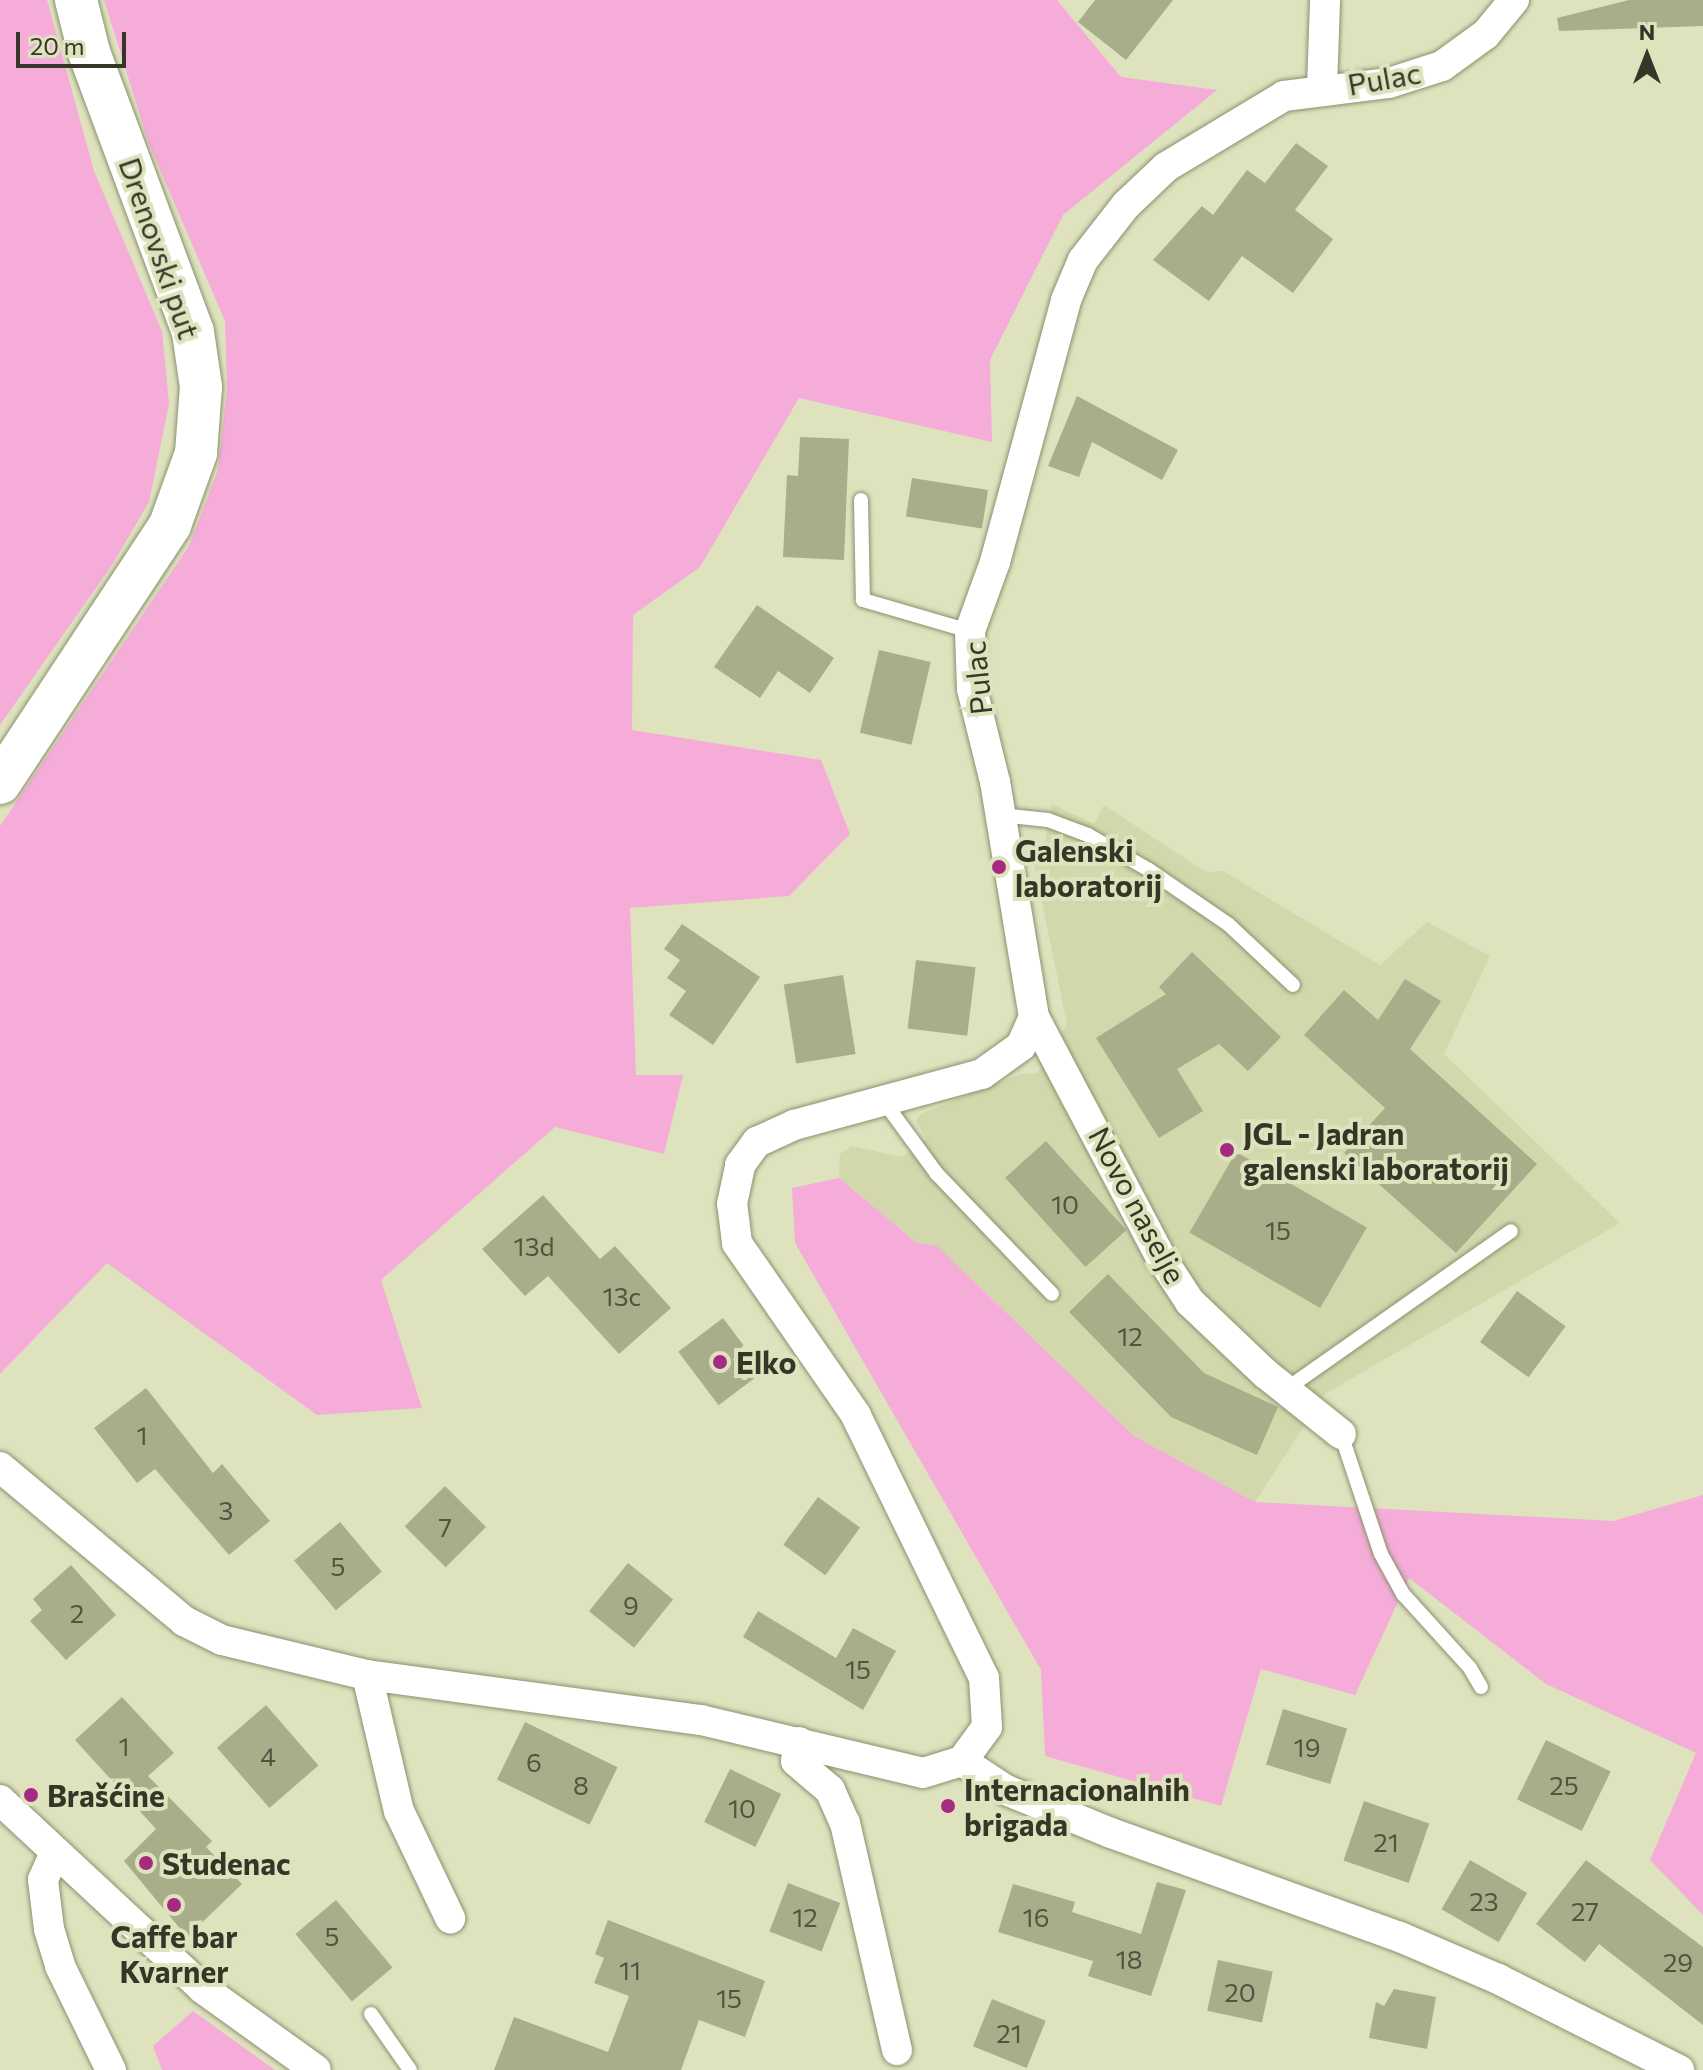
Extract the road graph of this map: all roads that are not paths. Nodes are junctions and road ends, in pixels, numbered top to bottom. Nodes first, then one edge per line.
1 (76, 0) edge
2 (1325, 0) edge
3 (1514, 0) edge
4 (1322, 88) junction
5 (861, 500) dead end
6 (970, 631) junction
7 (0, 783) edge
8 (1001, 815) junction
9 (1293, 985) dead end
10 (1034, 1017) junction
11 (885, 1103) junction
12 (1511, 1231) dead end
13 (1052, 1294) dead end
14 (1284, 1390) junction
15 (1341, 1434) joint
16 (0, 1467) edge
17 (367, 1675) junction
18 (1481, 1687) dead end
19 (799, 1742) junction
20 (962, 1761) junction
21 (0, 1800) edge
22 (54, 1855) junction
23 (450, 1918) dead end
24 (371, 2014) dead end
25 (897, 2050) dead end
26 (111, 2070) edge
27 (316, 2070) edge
28 (410, 2070) edge
29 (1679, 2070) edge

1 - 7 main road, Drenovski put
2 - 4 street, Pulac
3 - 4 street, Pulac
4 - 6 street, Pulac
5 - 6 lane
6 - 8 street, Pulac
8 - 9 lane
8 - 10 street, Pulac
10 - 11 street
10 - 14 street, Novo naselje
11 - 13 lane
11 - 20 street
12 - 14 lane
14 - 15 street, Novo naselje
15 - 18 lane
16 - 17 street
17 - 19 street
17 - 23 street
19 - 20 street
19 - 25 street
20 - 29 street
21 - 22 street
22 - 26 street
22 - 27 street
24 - 28 lane

